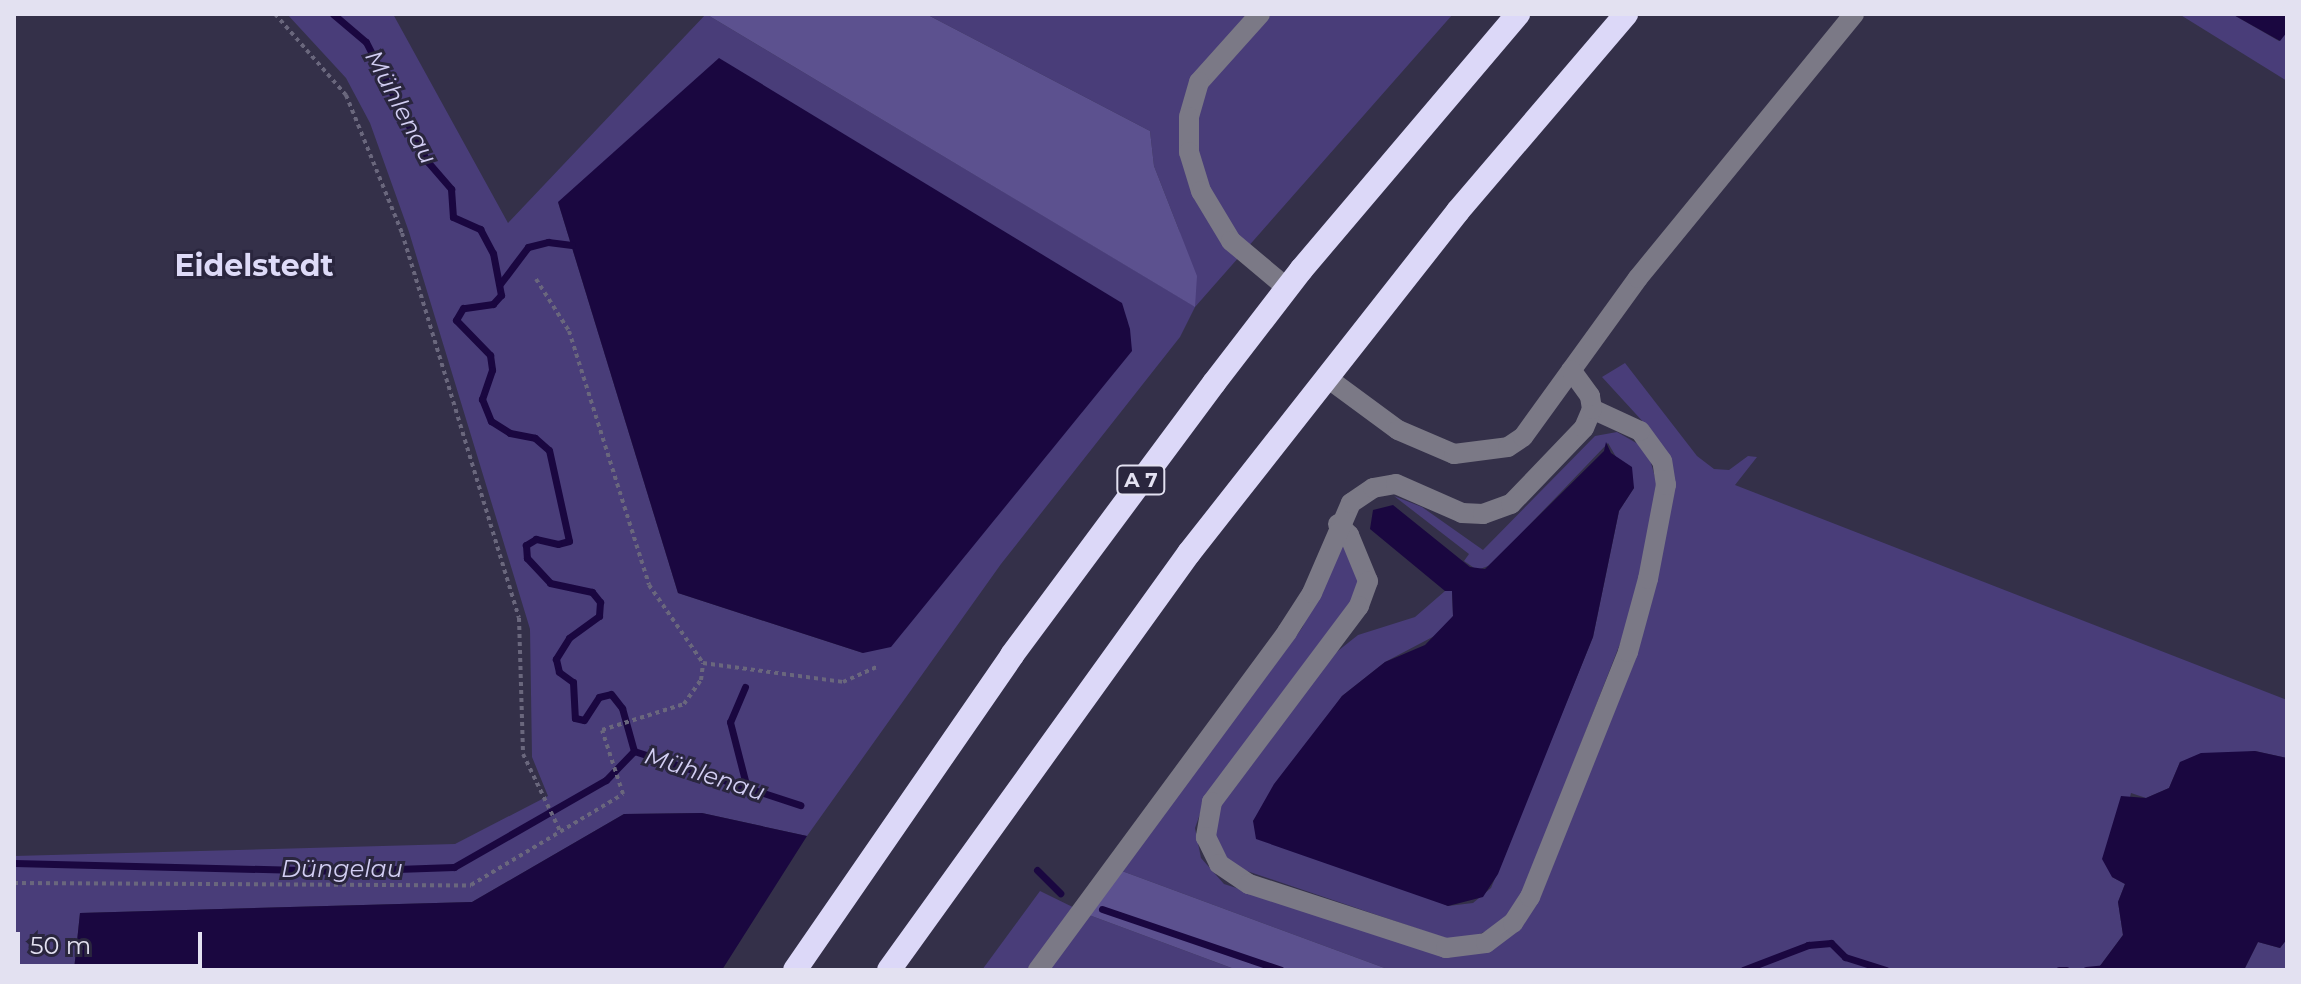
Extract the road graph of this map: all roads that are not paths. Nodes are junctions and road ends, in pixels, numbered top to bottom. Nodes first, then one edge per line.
1 (1260, 14) edge
2 (1518, 14) edge
3 (1626, 14) edge
4 (1854, 14) edge
5 (1287, 288) junction
6 (1571, 370) junction
7 (1326, 377) junction
8 (1592, 409) junction
9 (1338, 524) junction
10 (795, 970) edge
11 (889, 970) edge
12 (1038, 970) edge

1 - 5 lane
2 - 5 highway, A 7
3 - 7 highway
4 - 6 lane
5 - 10 highway, A 7
6 - 7 lane
6 - 8 lane
7 - 11 highway
8 - 9 lane
8 - 9 lane
9 - 12 lane

